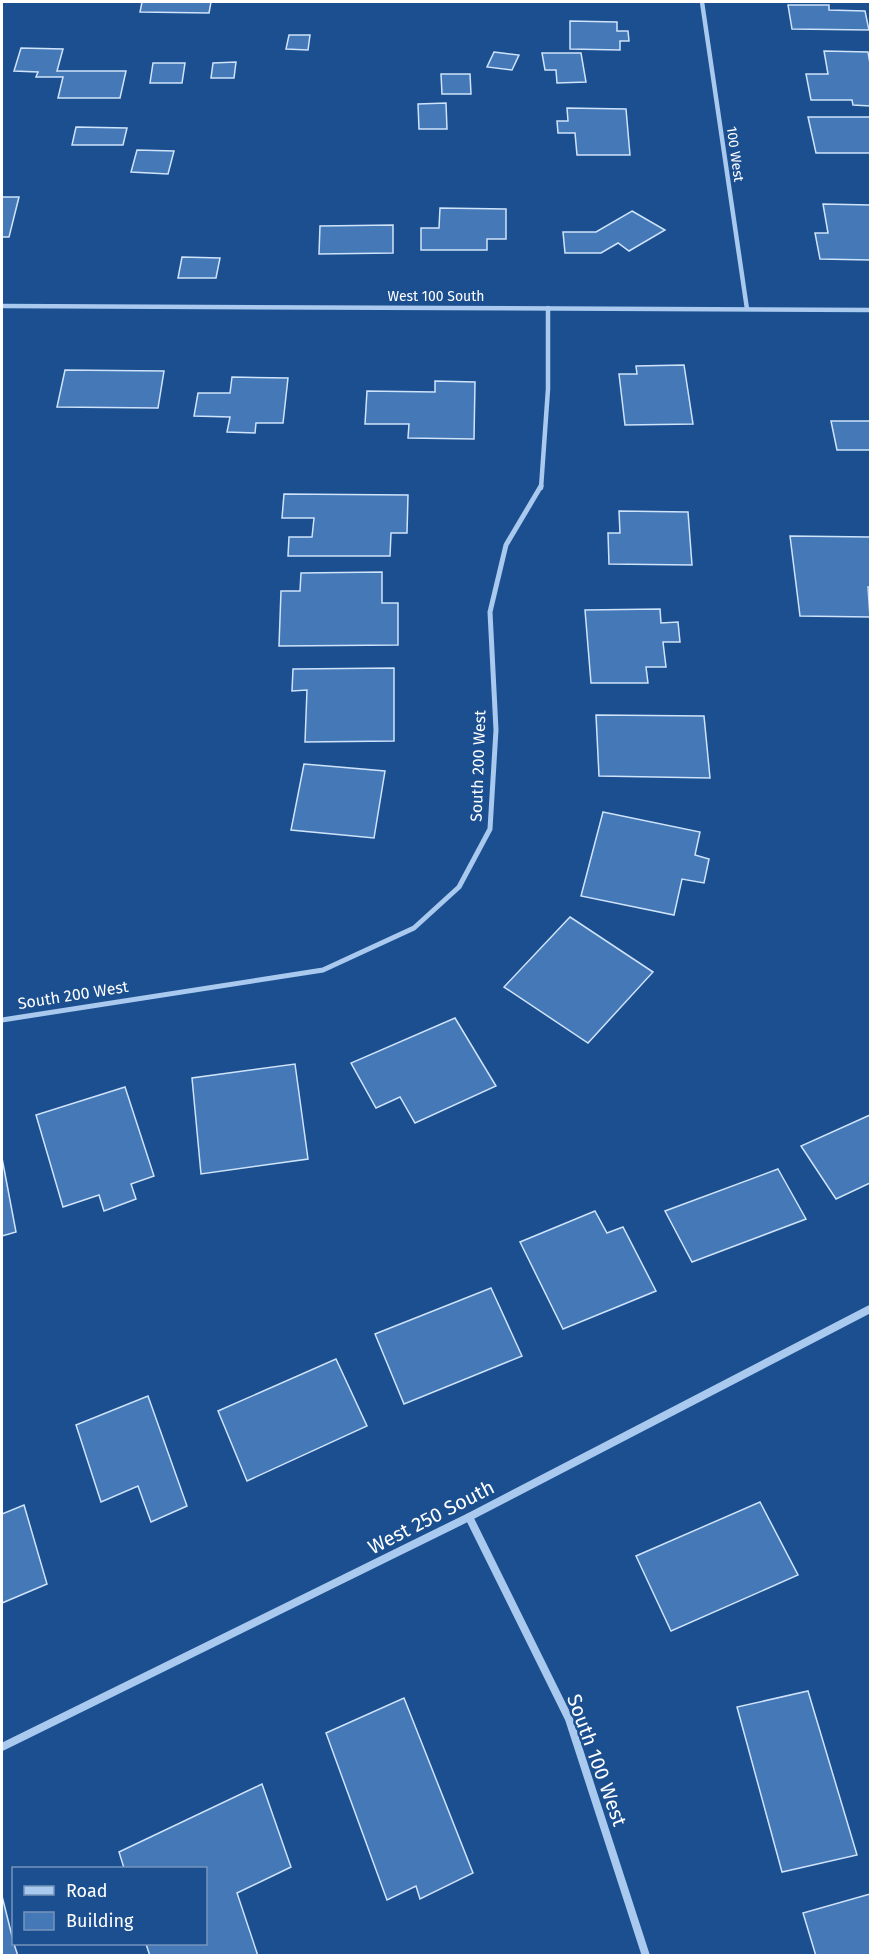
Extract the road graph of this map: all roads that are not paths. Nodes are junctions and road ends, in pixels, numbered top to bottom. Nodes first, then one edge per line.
1 (702, 2) edge
2 (2, 306) edge
3 (548, 308) junction
4 (747, 309) junction
5 (870, 310) edge
6 (2, 1020) edge
7 (870, 1309) edge
8 (469, 1517) junction
9 (2, 1748) edge
10 (646, 1956) edge

1 - 4 street, 100 West
2 - 3 street, West 100 South
3 - 4 street, West 100 South
3 - 6 street, South 200 West
4 - 5 street, West 100 South
7 - 8 street, West 250 South
8 - 9 street, West 250 South
8 - 10 street, South 100 West

